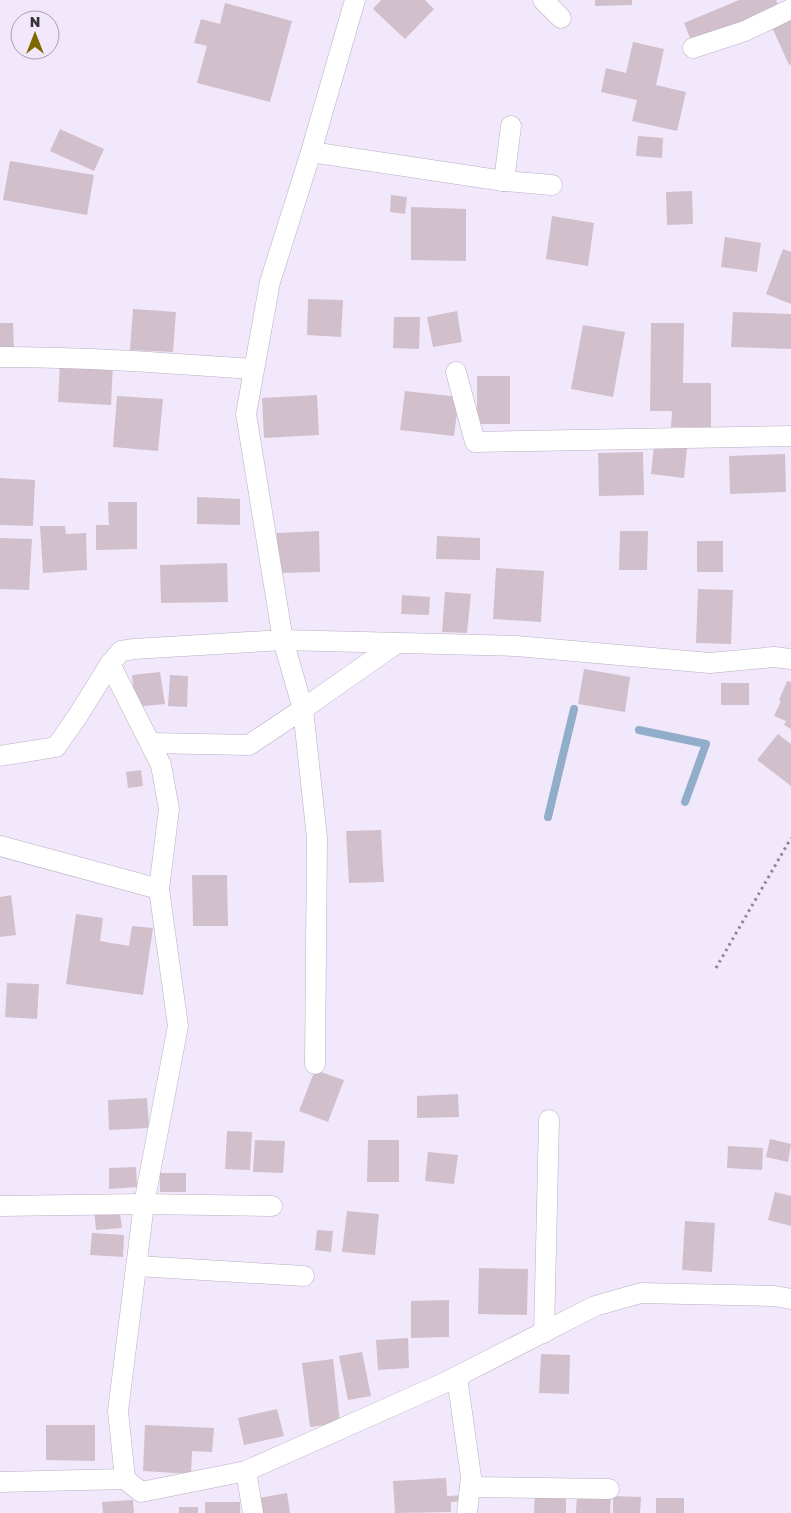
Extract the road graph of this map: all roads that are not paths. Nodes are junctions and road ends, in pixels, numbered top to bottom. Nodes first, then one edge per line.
1 (354, 0) edge
2 (543, 0) edge
3 (791, 10) edge
4 (561, 18) dead end
5 (693, 48) dead end
6 (512, 126) dead end
7 (311, 152) junction
8 (504, 181) junction
9 (552, 185) dead end
10 (0, 357) edge
11 (254, 369) junction
12 (456, 372) dead end
13 (791, 436) edge
14 (283, 640) junction
15 (397, 643) junction
16 (791, 658) edge
17 (110, 664) junction
18 (303, 710) junction
19 (150, 743) junction
20 (0, 756) edge
21 (0, 846) edge
22 (159, 889) junction
23 (316, 1064) dead end
24 (549, 1120) dead end
25 (144, 1204) junction
26 (0, 1206) edge
27 (272, 1206) dead end
28 (136, 1266) junction
29 (304, 1276) dead end
30 (791, 1300) edge
31 (544, 1333) junction
32 (457, 1377) junction
33 (246, 1471) junction
34 (125, 1479) junction
35 (0, 1482) edge
36 (470, 1486) junction
37 (609, 1489) dead end
38 (253, 1513) edge
39 (467, 1513) edge

1 - 7 street
2 - 4 street
3 - 5 street
6 - 8 street
7 - 8 street
7 - 11 street
8 - 9 street
10 - 11 street
11 - 14 street
12 - 13 street
14 - 15 street
14 - 17 street
14 - 18 street
15 - 16 street
15 - 18 street
17 - 19 street
17 - 20 street
18 - 19 street
18 - 23 street
19 - 22 street
21 - 22 street
22 - 25 street
24 - 31 street
25 - 26 street
25 - 27 street
25 - 28 street
28 - 29 street
28 - 34 street
30 - 31 street
31 - 32 street
32 - 33 street
32 - 36 street
33 - 34 street
33 - 38 street
34 - 35 street
36 - 37 street
36 - 39 street

